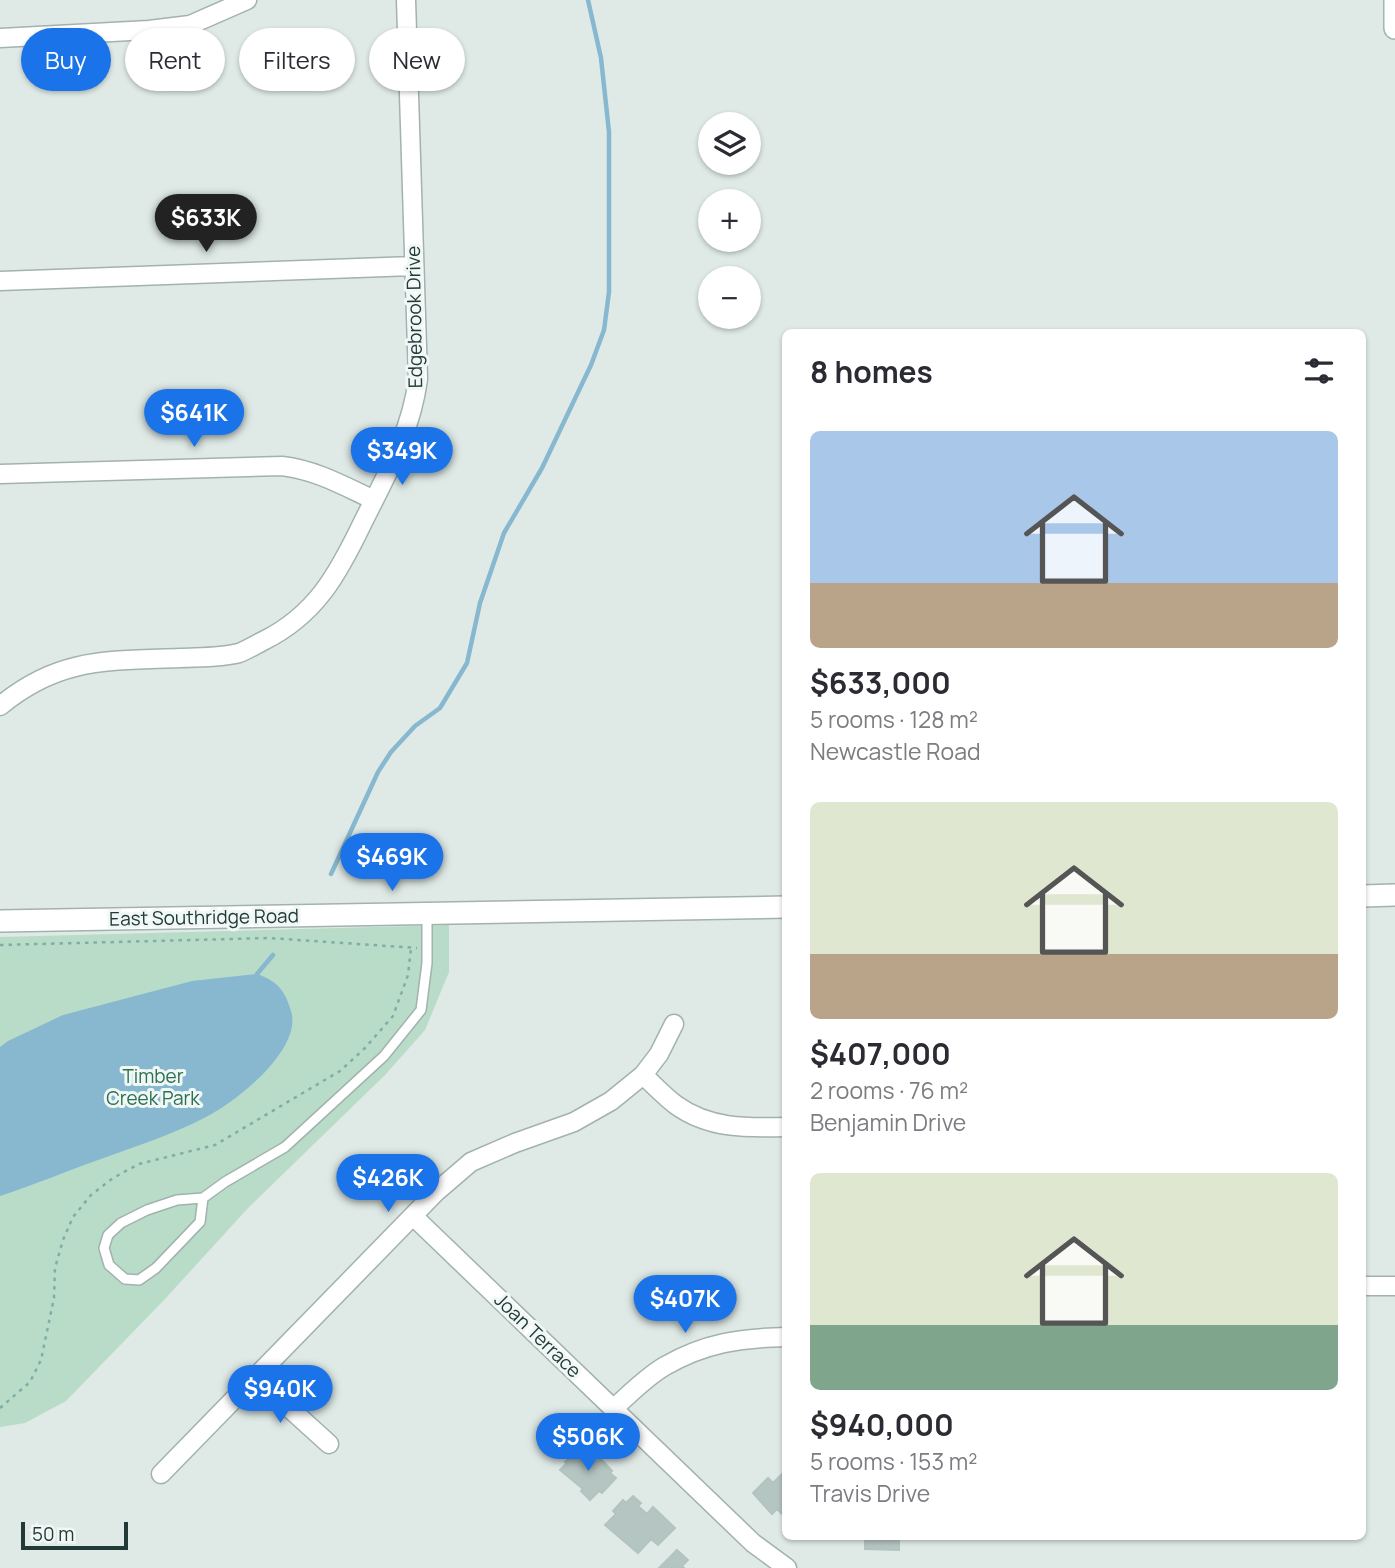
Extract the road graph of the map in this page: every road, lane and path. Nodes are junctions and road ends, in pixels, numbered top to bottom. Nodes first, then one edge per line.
1 (247, 0) edge
2 (406, 0) edge
3 (1395, 0) edge
4 (1395, 28) edge
5 (0, 38) edge
6 (413, 266) junction
7 (0, 281) edge
8 (0, 474) edge
9 (374, 500) junction
10 (0, 706) edge
11 (1395, 895) edge
12 (1366, 896) edge
13 (782, 906) edge
14 (427, 913) junction
15 (0, 921) edge
16 (0, 945) edge
17 (674, 1024) dead end
18 (643, 1075) junction
19 (782, 1127) edge
20 (203, 1198) junction
21 (413, 1216) junction
22 (1366, 1286) edge
23 (1395, 1286) edge
24 (782, 1337) edge
25 (256, 1378) junction
26 (0, 1408) edge
27 (614, 1408) junction
28 (329, 1444) dead end
29 (161, 1474) dead end
30 (786, 1568) edge

1 - 5 street
2 - 6 street, Edgebrook Drive
3 - 4 street
6 - 7 street
6 - 9 street, Edgebrook Drive
8 - 9 street
9 - 10 street, Edgebrook Drive
11 - 12 street
13 - 14 street, East Southridge Road
14 - 15 street, East Southridge Road
14 - 20 lane
16 - 26 path
17 - 18 street
18 - 19 street
18 - 21 street
20 - 20 lane
21 - 25 street
21 - 27 street, Joan Terrace
22 - 23 street
24 - 27 street
25 - 28 street
25 - 29 street
27 - 30 street, Joan Terrace

